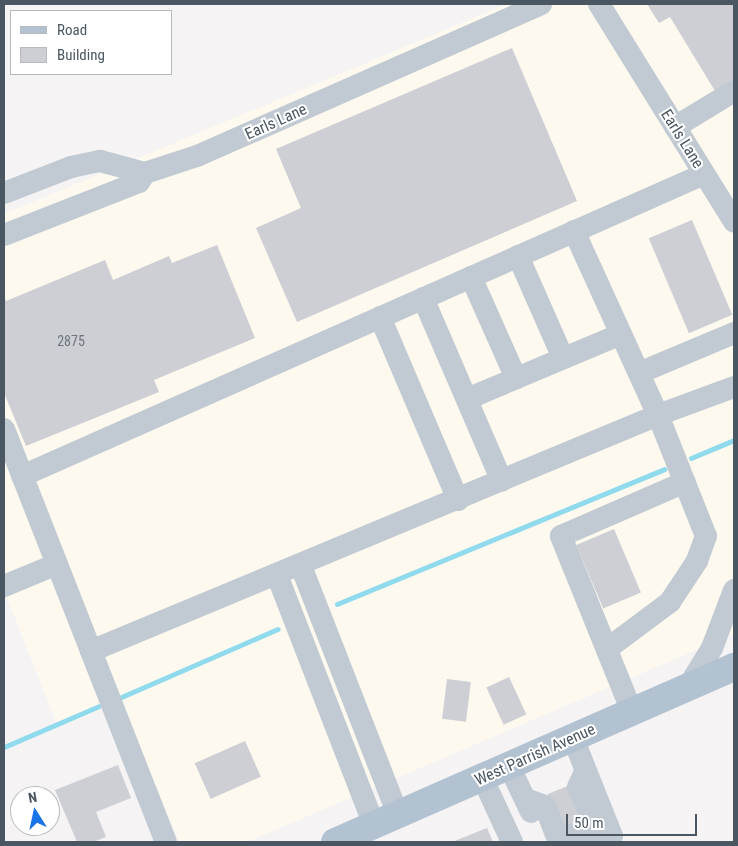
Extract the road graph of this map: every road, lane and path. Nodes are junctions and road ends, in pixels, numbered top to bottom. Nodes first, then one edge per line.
1 (541, 4) edge
2 (599, 4) edge
3 (734, 91) edge
4 (675, 127) junction
5 (145, 173) junction
6 (704, 174) junction
7 (4, 193) edge
8 (734, 222) edge
9 (574, 231) junction
10 (4, 235) edge
11 (518, 256) junction
12 (471, 277) junction
13 (423, 298) junction
14 (380, 318) junction
15 (621, 334) junction
16 (734, 334) edge
17 (563, 358) junction
18 (639, 373) junction
19 (516, 378) junction
20 (734, 387) edge
21 (467, 399) junction
22 (658, 415) junction
23 (4, 429) edge
24 (22, 476) junction
25 (502, 481) junction
26 (685, 482) junction
27 (458, 500) junction
28 (57, 564) junction
29 (301, 566) junction
30 (277, 575) junction
31 (4, 586) edge
32 (734, 590) edge
33 (606, 649) junction
34 (91, 651) junction
35 (734, 667) edge
36 (688, 687) junction
37 (632, 712) junction
38 (573, 738) junction
39 (509, 766) junction
40 (585, 772) junction
41 (482, 778) junction
42 (525, 799) junction
43 (398, 815) junction
44 (374, 825) junction
45 (166, 842) edge
46 (335, 842) edge
47 (512, 842) edge
48 (545, 842) edge
49 (595, 842) edge

1 - 5 street, Earls Lane
2 - 4 street, Earls Lane
3 - 4 street
4 - 6 street, Earls Lane
5 - 7 street
5 - 10 street, Earls Lane
6 - 8 street, Earls Lane
6 - 9 street
9 - 11 street
9 - 15 street
11 - 12 street
11 - 17 street
12 - 13 street
12 - 19 street
13 - 14 street
13 - 21 street
14 - 24 street
14 - 27 street
15 - 17 street
15 - 18 street
16 - 18 street
17 - 19 street
18 - 22 street
19 - 21 street
20 - 22 street
21 - 25 street
22 - 25 street
22 - 26 street
23 - 24 street
24 - 28 street
25 - 27 street
26 - 33 street
26 - 33 street
27 - 29 street
28 - 31 street
28 - 34 street
29 - 30 street
29 - 43 street
30 - 34 street
30 - 44 street
32 - 36 street
33 - 37 street
34 - 45 street
35 - 36 main road, West Parrish Avenue
36 - 37 main road, West Parrish Avenue
37 - 38 main road, West Parrish Avenue
38 - 39 main road, West Parrish Avenue
38 - 40 street
39 - 41 main road, West Parrish Avenue
39 - 42 street
40 - 42 street
40 - 49 street
41 - 43 main road, West Parrish Avenue
41 - 47 street
42 - 48 street
43 - 44 main road, West Parrish Avenue
44 - 46 main road, West Parrish Avenue

